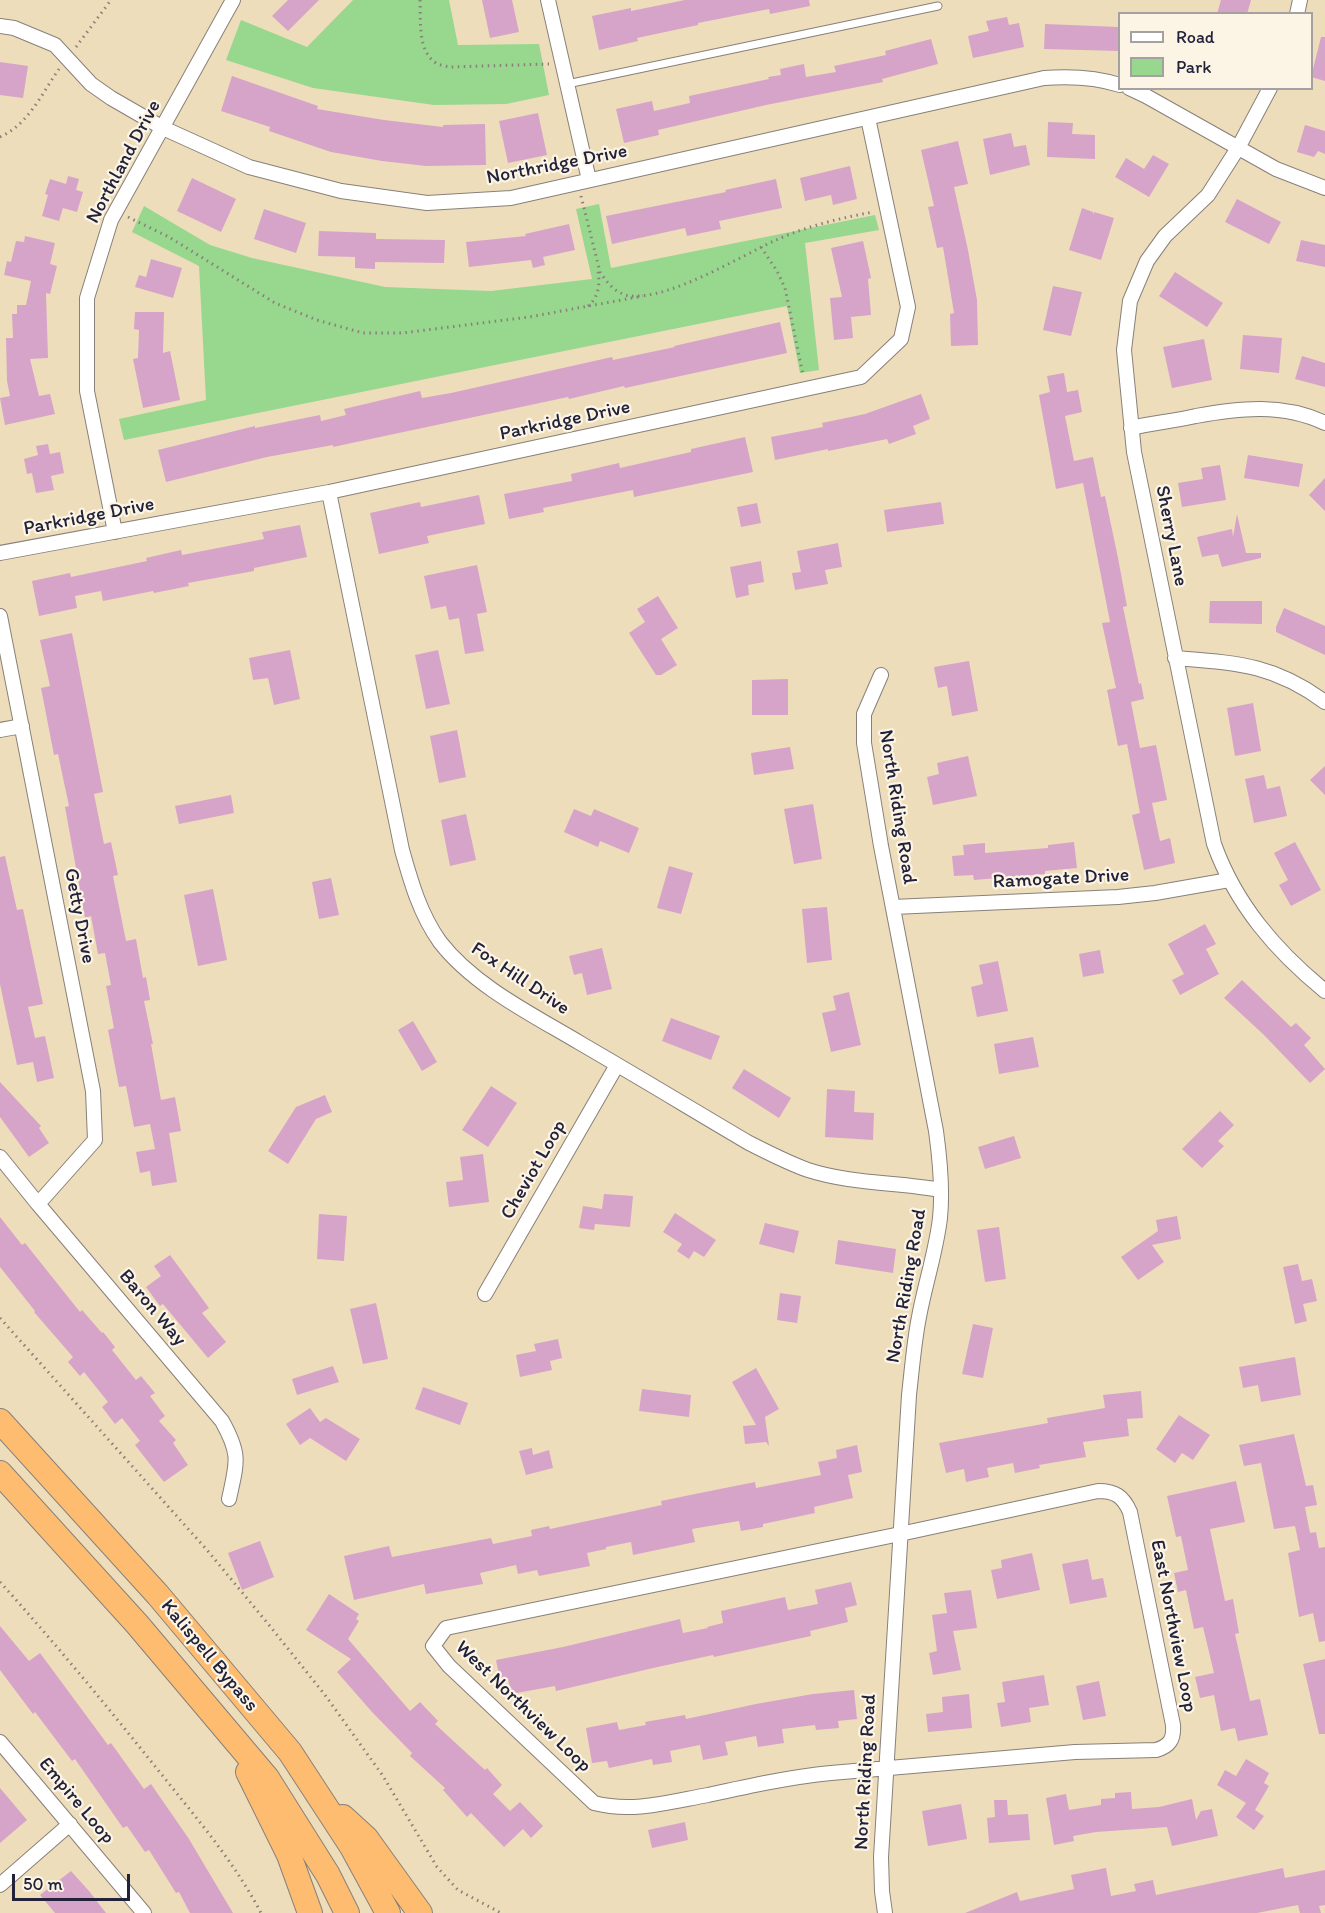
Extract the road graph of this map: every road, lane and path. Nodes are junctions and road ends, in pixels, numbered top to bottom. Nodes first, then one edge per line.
1 (233, 0) edge
2 (420, 0) edge
3 (549, 0) edge
4 (938, 6) dead end
5 (0, 26) edge
6 (563, 63) junction
7 (567, 84) junction
8 (1118, 85) edge
9 (1133, 90) edge
10 (1269, 90) edge
11 (868, 118) junction
12 (163, 128) junction
13 (1238, 148) junction
14 (583, 182) junction
15 (1325, 188) edge
16 (887, 209) junction
17 (116, 212) junction
18 (761, 247) junction
19 (597, 264) junction
20 (643, 296) junction
21 (578, 309) junction
22 (806, 389) junction
23 (1325, 423) edge
24 (1131, 428) junction
25 (329, 492) junction
26 (115, 532) junction
27 (0, 553) edge
28 (0, 616) edge
29 (1175, 658) junction
30 (881, 675) dead end
31 (1325, 702) edge
32 (22, 726) junction
33 (0, 730) edge
34 (1229, 880) junction
35 (893, 907) junction
36 (1325, 992) edge
37 (617, 1065) junction
38 (0, 1157) edge
39 (941, 1191) junction
40 (38, 1204) junction
41 (485, 1294) dead end
42 (0, 1318) edge
43 (0, 1421) edge
44 (0, 1473) edge
45 (229, 1499) dead end
46 (900, 1534) junction
47 (0, 1582) edge
48 (230, 1735) junction
49 (0, 1742) edge
50 (886, 1768) junction
51 (319, 1795) junction
52 (70, 1824) junction
53 (0, 1885) edge
54 (144, 1913) edge
55 (261, 1913) edge
56 (310, 1913) edge
57 (347, 1913) edge
58 (388, 1913) edge
59 (420, 1913) edge
60 (501, 1913) edge
61 (885, 1913) edge

1 - 12 street, Northland Drive
2 - 6 path
3 - 6 street
4 - 7 lane
5 - 12 street, Northridge Drive
6 - 7 street
7 - 14 street
8 - 11 street, Northridge Drive
9 - 13 street
10 - 13 street, Sherry Lane
11 - 14 street, Northridge Drive
11 - 16 street, Parkridge Drive
12 - 14 street, Northridge Drive
12 - 17 street, Northland Drive
13 - 15 street
13 - 24 street, Sherry Lane
14 - 19 path
16 - 18 path
16 - 22 street, Parkridge Drive
17 - 21 path
17 - 26 street, Northland Drive
18 - 20 path
18 - 22 path
19 - 20 path
19 - 21 path
20 - 21 path
22 - 25 street, Parkridge Drive
23 - 24 street
24 - 29 street, Sherry Lane
25 - 26 street, Parkridge Drive
25 - 37 street, Fox Hill Drive
26 - 27 street, Parkridge Drive
28 - 32 street, Getty Drive
29 - 31 street
29 - 34 street, Sherry Lane
30 - 35 street, North Riding Road
32 - 33 street
32 - 40 street, Getty Drive
34 - 35 street, Ramogate Drive
34 - 36 street, Sherry Lane
35 - 39 street, North Riding Road
37 - 39 street, Fox Hill Drive
37 - 41 street, Cheviot Loop
38 - 40 street, Baron Way
39 - 46 street, North Riding Road
40 - 45 street, Baron Way
42 - 60 path
43 - 51 highway, Kalispell Bypass
44 - 48 highway, Kalispell Bypass
46 - 50 street, North Riding Road
46 - 50 street, East Northview Loop
46 - 50 street, West Northview Loop
47 - 55 path
48 - 56 highway
48 - 57 highway, Kalispell Bypass
49 - 52 street, Empire Loop
50 - 61 street, North Riding Road
51 - 58 highway, Kalispell Bypass
51 - 59 highway
52 - 53 street
52 - 54 street, Empire Loop

